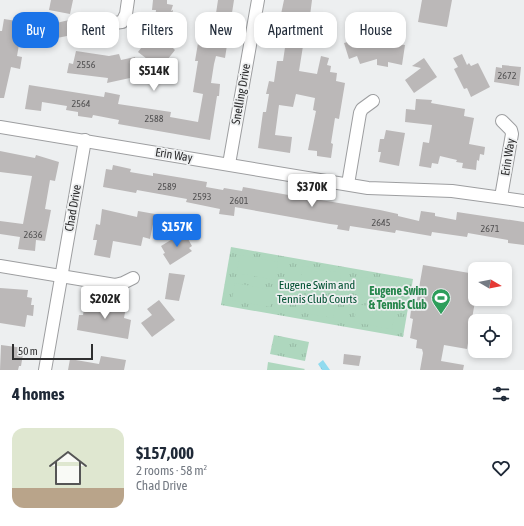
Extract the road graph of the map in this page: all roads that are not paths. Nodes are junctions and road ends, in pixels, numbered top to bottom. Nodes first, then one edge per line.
1 (128, 0) edge
2 (258, 0) edge
3 (119, 22) edge
4 (373, 101) dead end
5 (502, 121) dead end
6 (0, 127) edge
7 (85, 140) junction
8 (229, 164) junction
9 (348, 184) junction
10 (501, 197) junction
11 (524, 201) edge
12 (0, 266) edge
13 (61, 277) junction
14 (132, 278) dead end
15 (45, 370) edge

1 - 3 street
2 - 8 street, Snelling Drive
4 - 9 street
5 - 10 street, Erin Way
6 - 7 street, Erin Way
7 - 8 street, Erin Way
7 - 13 street, Chad Drive
8 - 9 street, Erin Way
9 - 10 street, Erin Way
10 - 11 street, Erin Way
12 - 13 street
13 - 14 street
13 - 15 street, Chad Drive

